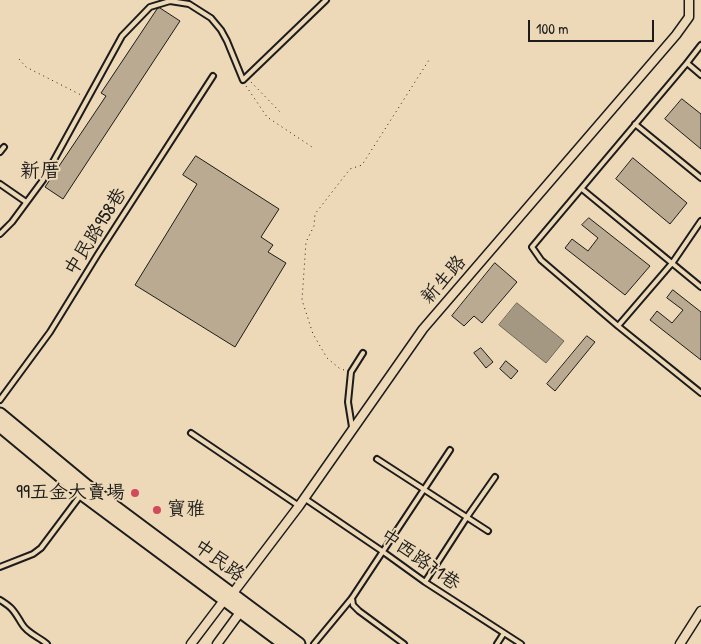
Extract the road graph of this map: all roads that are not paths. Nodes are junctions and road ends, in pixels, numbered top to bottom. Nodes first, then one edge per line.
1 (326, 0) edge
2 (689, 0) edge
3 (701, 44) edge
4 (687, 63) junction
5 (701, 75) edge
6 (213, 76) dead end
7 (634, 124) junction
8 (4, 146) dead end
9 (0, 152) edge
10 (701, 178) edge
11 (0, 184) edge
12 (582, 189) junction
13 (26, 202) junction
14 (701, 221) edge
15 (0, 234) edge
16 (673, 262) junction
17 (701, 287) edge
18 (618, 326) junction
19 (363, 353) dead end
20 (701, 392) edge
21 (0, 400) edge
22 (0, 414) edge
23 (0, 426) edge
24 (352, 430) junction
25 (191, 433) dead end
26 (450, 450) dead end
27 (377, 459) dead end
28 (495, 477) dead end
29 (423, 489) junction
30 (85, 490) junction
31 (304, 498) junction
32 (299, 506) junction
33 (467, 517) junction
34 (488, 531) dead end
35 (382, 551) junction
36 (0, 567) edge
37 (425, 582) junction
38 (229, 596) junction
39 (352, 598) junction
40 (0, 600) edge
41 (241, 611) junction
42 (700, 616) edge
43 (504, 633) junction
44 (47, 644) edge
45 (191, 644) edge
46 (217, 644) edge
47 (284, 644) edge
48 (299, 644) edge
49 (314, 644) edge
50 (404, 644) edge
51 (497, 644) edge
52 (521, 644) edge
53 (680, 644) edge

1 - 13 lane
2 - 24 street, 新生路
3 - 4 lane
4 - 5 lane
4 - 7 lane
6 - 21 lane, 中民路958巷
7 - 10 lane
7 - 12 lane
8 - 9 lane
11 - 13 lane
12 - 16 lane
12 - 18 lane
13 - 15 lane
14 - 16 lane
16 - 17 lane
16 - 18 lane
18 - 20 lane
19 - 24 lane
22 - 30 main road, 中民路
23 - 30 main road, 中民路
24 - 31 street, 新生路
25 - 32 lane
26 - 29 lane
27 - 29 lane
28 - 33 lane
29 - 33 lane
29 - 35 lane
30 - 36 lane
30 - 38 main road, 中民路
31 - 32 street, 新生路
31 - 35 lane, 中西路71巷
32 - 38 street, 新生路
33 - 34 lane
33 - 37 lane
35 - 37 lane, 中西路71巷
35 - 39 lane
37 - 43 lane, 中西路71巷
38 - 41 main road, 中民路
38 - 45 street, 新生路
38 - 48 main road, 中民路
39 - 49 lane
39 - 50 lane
40 - 44 lane
41 - 46 street
41 - 47 main road, 中民路
42 - 53 street
43 - 51 lane
43 - 52 lane, 中西路71巷

